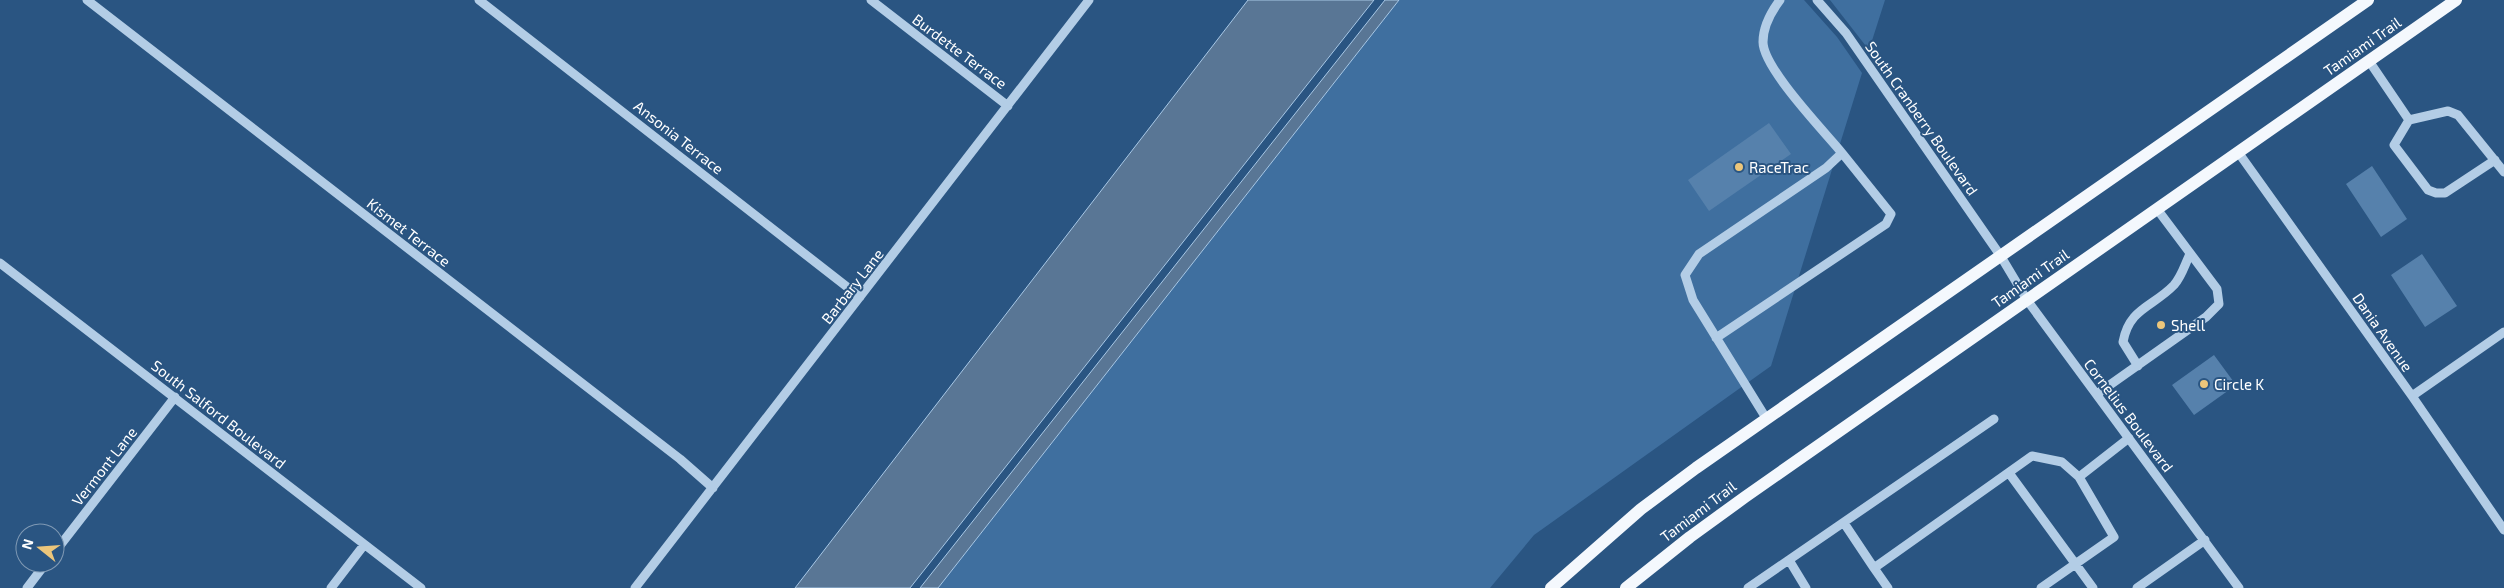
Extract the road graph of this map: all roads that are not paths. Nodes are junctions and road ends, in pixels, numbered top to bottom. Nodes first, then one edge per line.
1 (87, 0) edge
2 (480, 0) edge
3 (871, 0) edge
4 (1089, 0) edge
5 (1780, 0) edge
6 (1817, 0) edge
7 (2368, 0) edge
8 (2456, 0) edge
9 (2369, 61) junction
10 (1008, 106) junction
11 (2409, 120) junction
12 (2238, 152) junction
13 (1842, 153) junction
14 (2495, 160) junction
15 (2504, 172) edge
16 (2157, 209) junction
17 (2190, 254) junction
18 (2000, 256) junction
19 (0, 263) edge
20 (860, 297) junction
21 (2027, 300) junction
22 (2504, 332) edge
23 (1716, 338) junction
24 (2138, 366) junction
25 (2097, 394) junction
26 (2412, 396) junction
27 (175, 397) junction
28 (1766, 418) junction
29 (1994, 419) dead end
30 (2129, 438) junction
31 (2009, 473) junction
32 (2079, 477) junction
33 (713, 488) junction
34 (1844, 522) junction
35 (2504, 530) edge
36 (65, 539) edge
37 (2205, 540) junction
38 (364, 544) junction
39 (1789, 560) junction
40 (2076, 564) junction
41 (1874, 568) junction
42 (38, 573) edge
43 (27, 588) edge
44 (331, 588) edge
45 (421, 588) edge
46 (635, 588) edge
47 (1551, 588) edge
48 (1626, 588) edge
49 (1748, 588) edge
50 (1806, 588) edge
51 (1888, 588) edge
52 (2041, 588) edge
53 (2093, 588) edge
54 (2137, 588) edge
55 (2239, 588) edge

1 - 33 street, Kismet Terrace
2 - 20 street, Ansonia Terrace
3 - 10 street, Burdette Terrace
4 - 10 street, Barbary Lane
5 - 13 street
6 - 18 street, South Cranberry Boulevard
7 - 18 main road
8 - 9 main road, Tamiami Trail
9 - 11 street
9 - 12 main road, Tamiami Trail
10 - 20 street, Barbary Lane
11 - 14 street
11 - 14 street
12 - 16 main road, Tamiami Trail
12 - 26 street, Dania Avenue
13 - 23 street
13 - 23 street
14 - 15 street
16 - 17 street
16 - 21 main road, Tamiami Trail
17 - 24 street
17 - 24 street
18 - 21 street, Cornelius Boulevard
18 - 28 main road
19 - 27 street, South Salford Boulevard
20 - 33 street, Barbary Lane
21 - 25 street, Cornelius Boulevard
21 - 48 main road, Tamiami Trail
22 - 26 street
23 - 28 street
24 - 25 street
25 - 30 street, Cornelius Boulevard
26 - 35 street, Dania Avenue
27 - 36 street, Vermont Lane
27 - 38 street, South Salford Boulevard
28 - 47 main road
29 - 34 street
30 - 32 street
30 - 37 street, Cornelius Boulevard
31 - 32 street
31 - 40 street
31 - 41 street
32 - 40 street
33 - 46 street, Barbary Lane
34 - 39 street
34 - 41 street
37 - 54 street
37 - 55 street, Cornelius Boulevard
38 - 44 street
38 - 45 street, South Salford Boulevard
39 - 49 street
39 - 50 street
40 - 52 street
40 - 53 street
41 - 51 street
42 - 43 street

